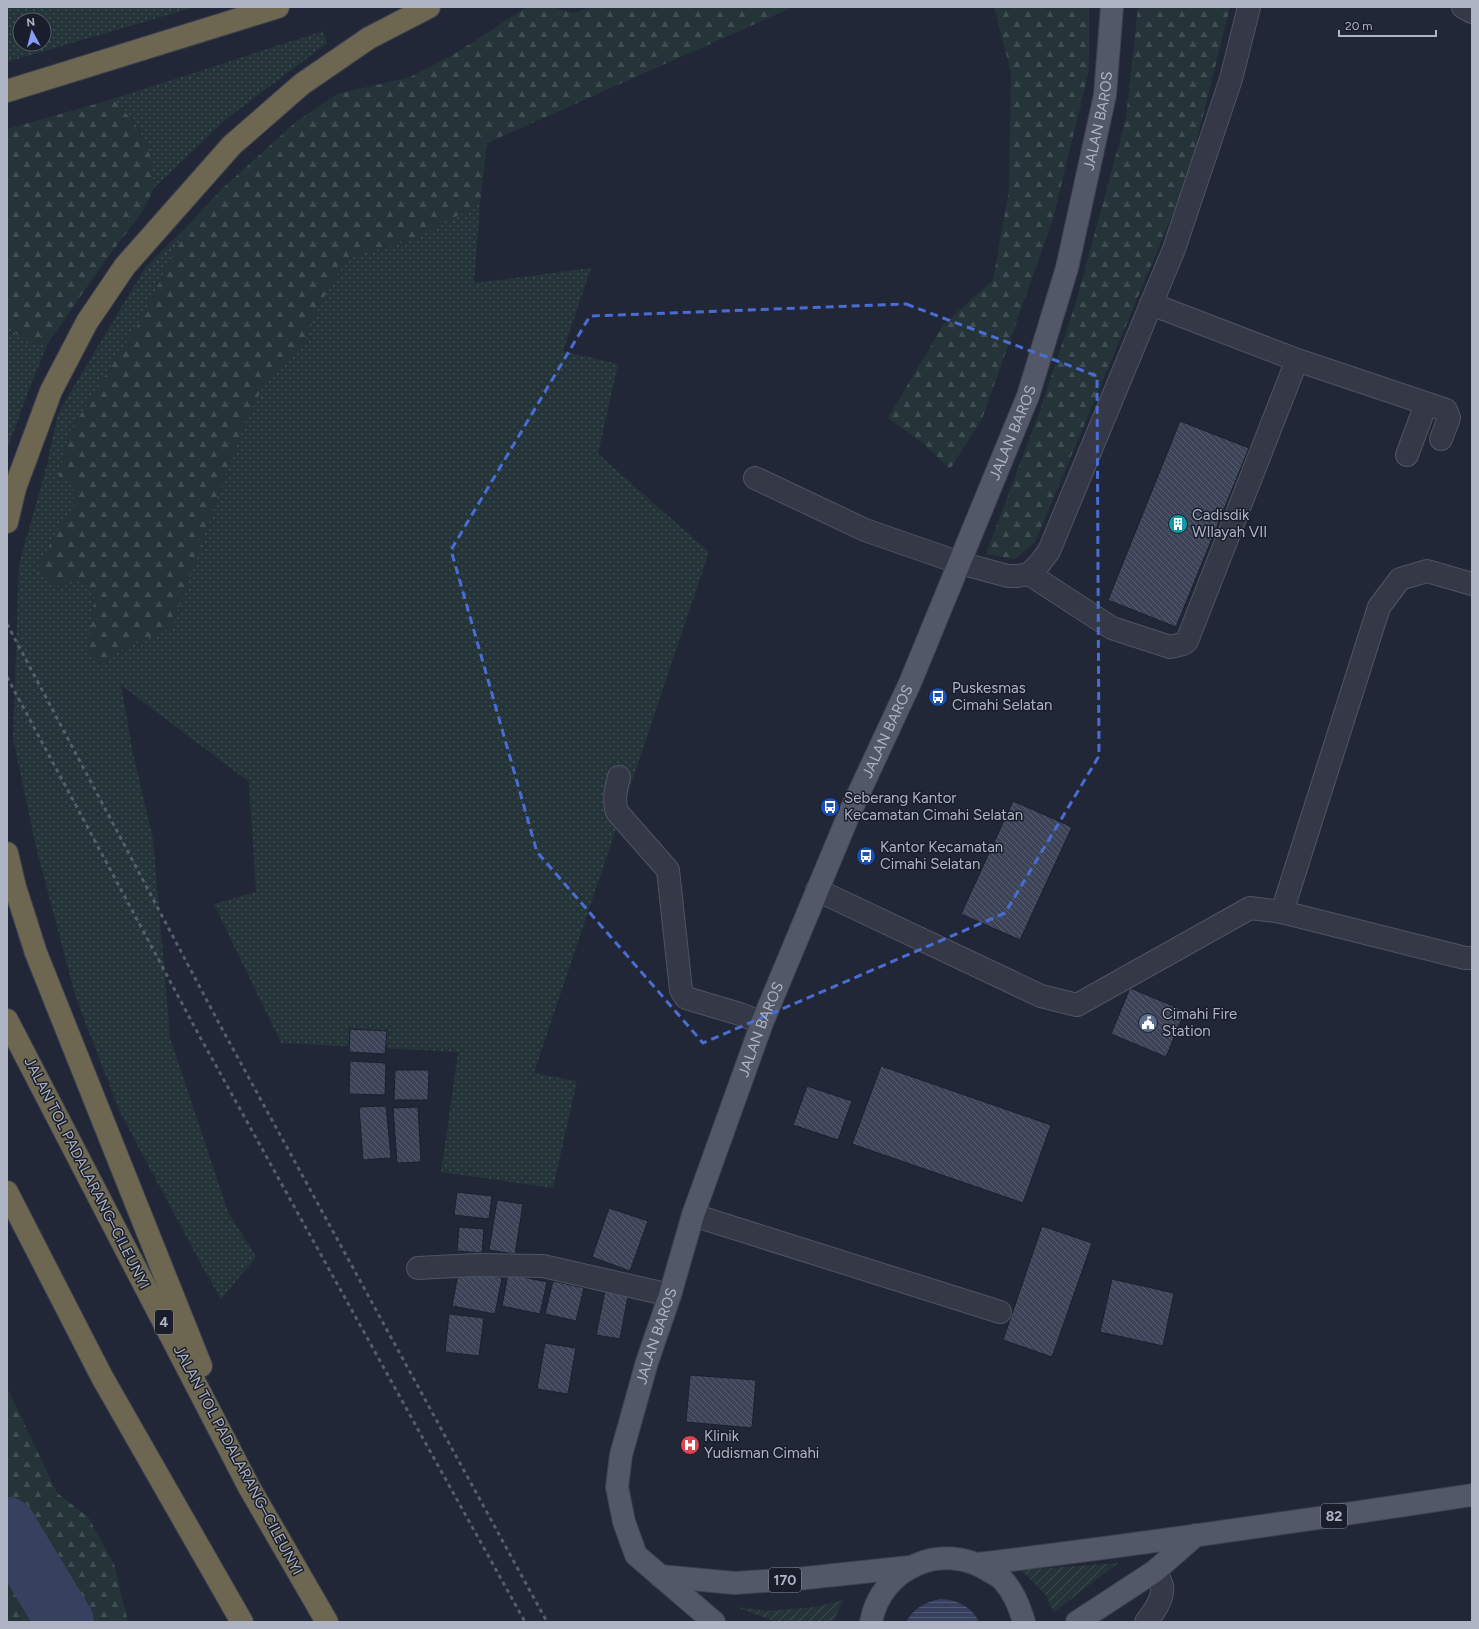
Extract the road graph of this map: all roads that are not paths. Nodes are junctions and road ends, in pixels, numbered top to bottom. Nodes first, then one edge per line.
1 (278, 7) edge
2 (429, 7) edge
3 (1112, 7) edge
4 (1249, 7) edge
5 (1463, 7) edge
6 (1472, 12) edge
7 (7, 91) edge
8 (1151, 304) junction
9 (1297, 360) junction
10 (1426, 404) junction
11 (1441, 439) dead end
12 (1407, 455) dead end
13 (756, 478) dead end
14 (7, 522) edge
15 (960, 563) junction
16 (1030, 574) junction
17 (1472, 584) edge
18 (619, 777) dead end
19 (7, 853) edge
20 (817, 890) junction
21 (1282, 912) junction
22 (1472, 958) edge
23 (7, 1020) edge
24 (762, 1023) junction
25 (7, 1192) edge
26 (693, 1215) junction
27 (418, 1268) dead end
28 (670, 1295) junction
29 (1000, 1312) dead end
30 (249, 1487) junction
31 (1472, 1495) edge
32 (1196, 1535) junction
33 (978, 1564) junction
34 (910, 1567) junction
35 (1155, 1571) junction
36 (660, 1576) junction
37 (1151, 1619) edge
38 (242, 1622) edge
39 (327, 1622) edge
40 (714, 1622) edge
41 (871, 1622) edge
42 (1024, 1622) edge
43 (1077, 1622) edge

1 - 7 highway
2 - 14 highway
3 - 15 main road, JALAN BAROS
4 - 8 street
5 - 6 street
8 - 9 street
8 - 16 street
9 - 10 street
9 - 16 street
10 - 11 street
10 - 12 street
13 - 15 street
15 - 16 street
15 - 20 main road, JALAN BAROS
17 - 21 street
18 - 24 street
19 - 30 highway
20 - 21 street
20 - 24 main road, JALAN BAROS
21 - 22 street
23 - 30 highway, JALAN TOL PADALARANG–CILEUNYI / 4
24 - 26 main road, JALAN BAROS
25 - 38 highway
26 - 28 main road, JALAN BAROS
26 - 29 street
27 - 28 street
28 - 36 main road, JALAN BAROS
30 - 39 highway, JALAN TOL PADALARANG–CILEUNYI / 4
31 - 32 main road, 82
32 - 33 main road, 82
32 - 35 main road
33 - 34 main road, 170
33 - 42 main road, 170
34 - 36 main road, 170
34 - 41 main road, 170
35 - 37 street
35 - 43 main road
36 - 40 main road, JALAN BAROS

